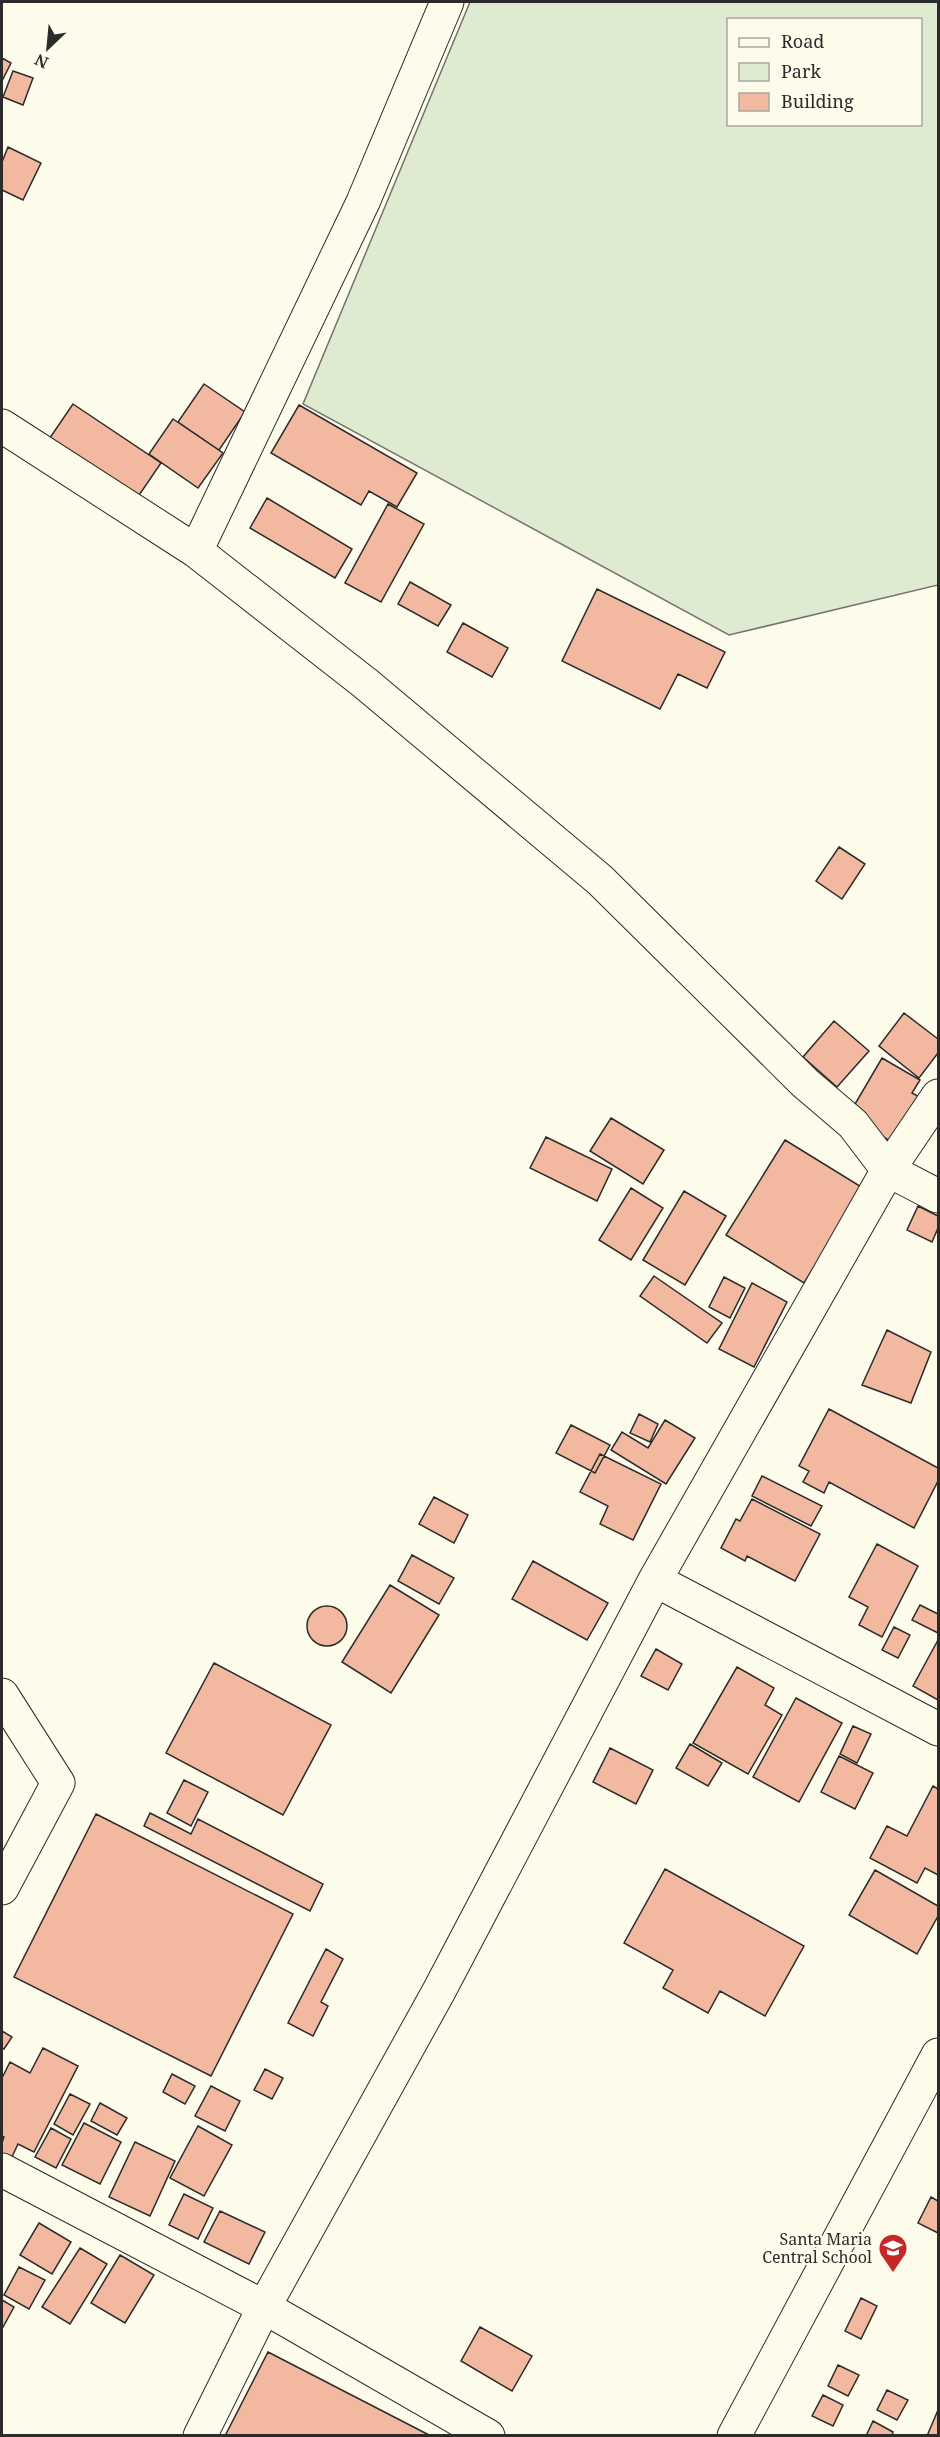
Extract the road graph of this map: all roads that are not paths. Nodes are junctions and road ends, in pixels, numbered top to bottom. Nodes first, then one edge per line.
1 (447, 2) edge
2 (2, 426) edge
3 (196, 551) junction
4 (939, 1096) edge
5 (888, 1170) junction
6 (939, 1196) edge
7 (655, 1580) junction
8 (2, 1695) edge
9 (939, 1729) edge
10 (2, 1888) edge
11 (939, 2055) edge
12 (2, 2170) edge
13 (264, 2307) junction
14 (200, 2436) edge
15 (488, 2436) edge
16 (734, 2436) edge

1 - 3 street
2 - 3 street
3 - 5 street
4 - 5 street
5 - 6 street
5 - 7 street
7 - 9 street
7 - 13 street
8 - 10 street
11 - 16 street
12 - 13 street
13 - 14 street
13 - 15 street

